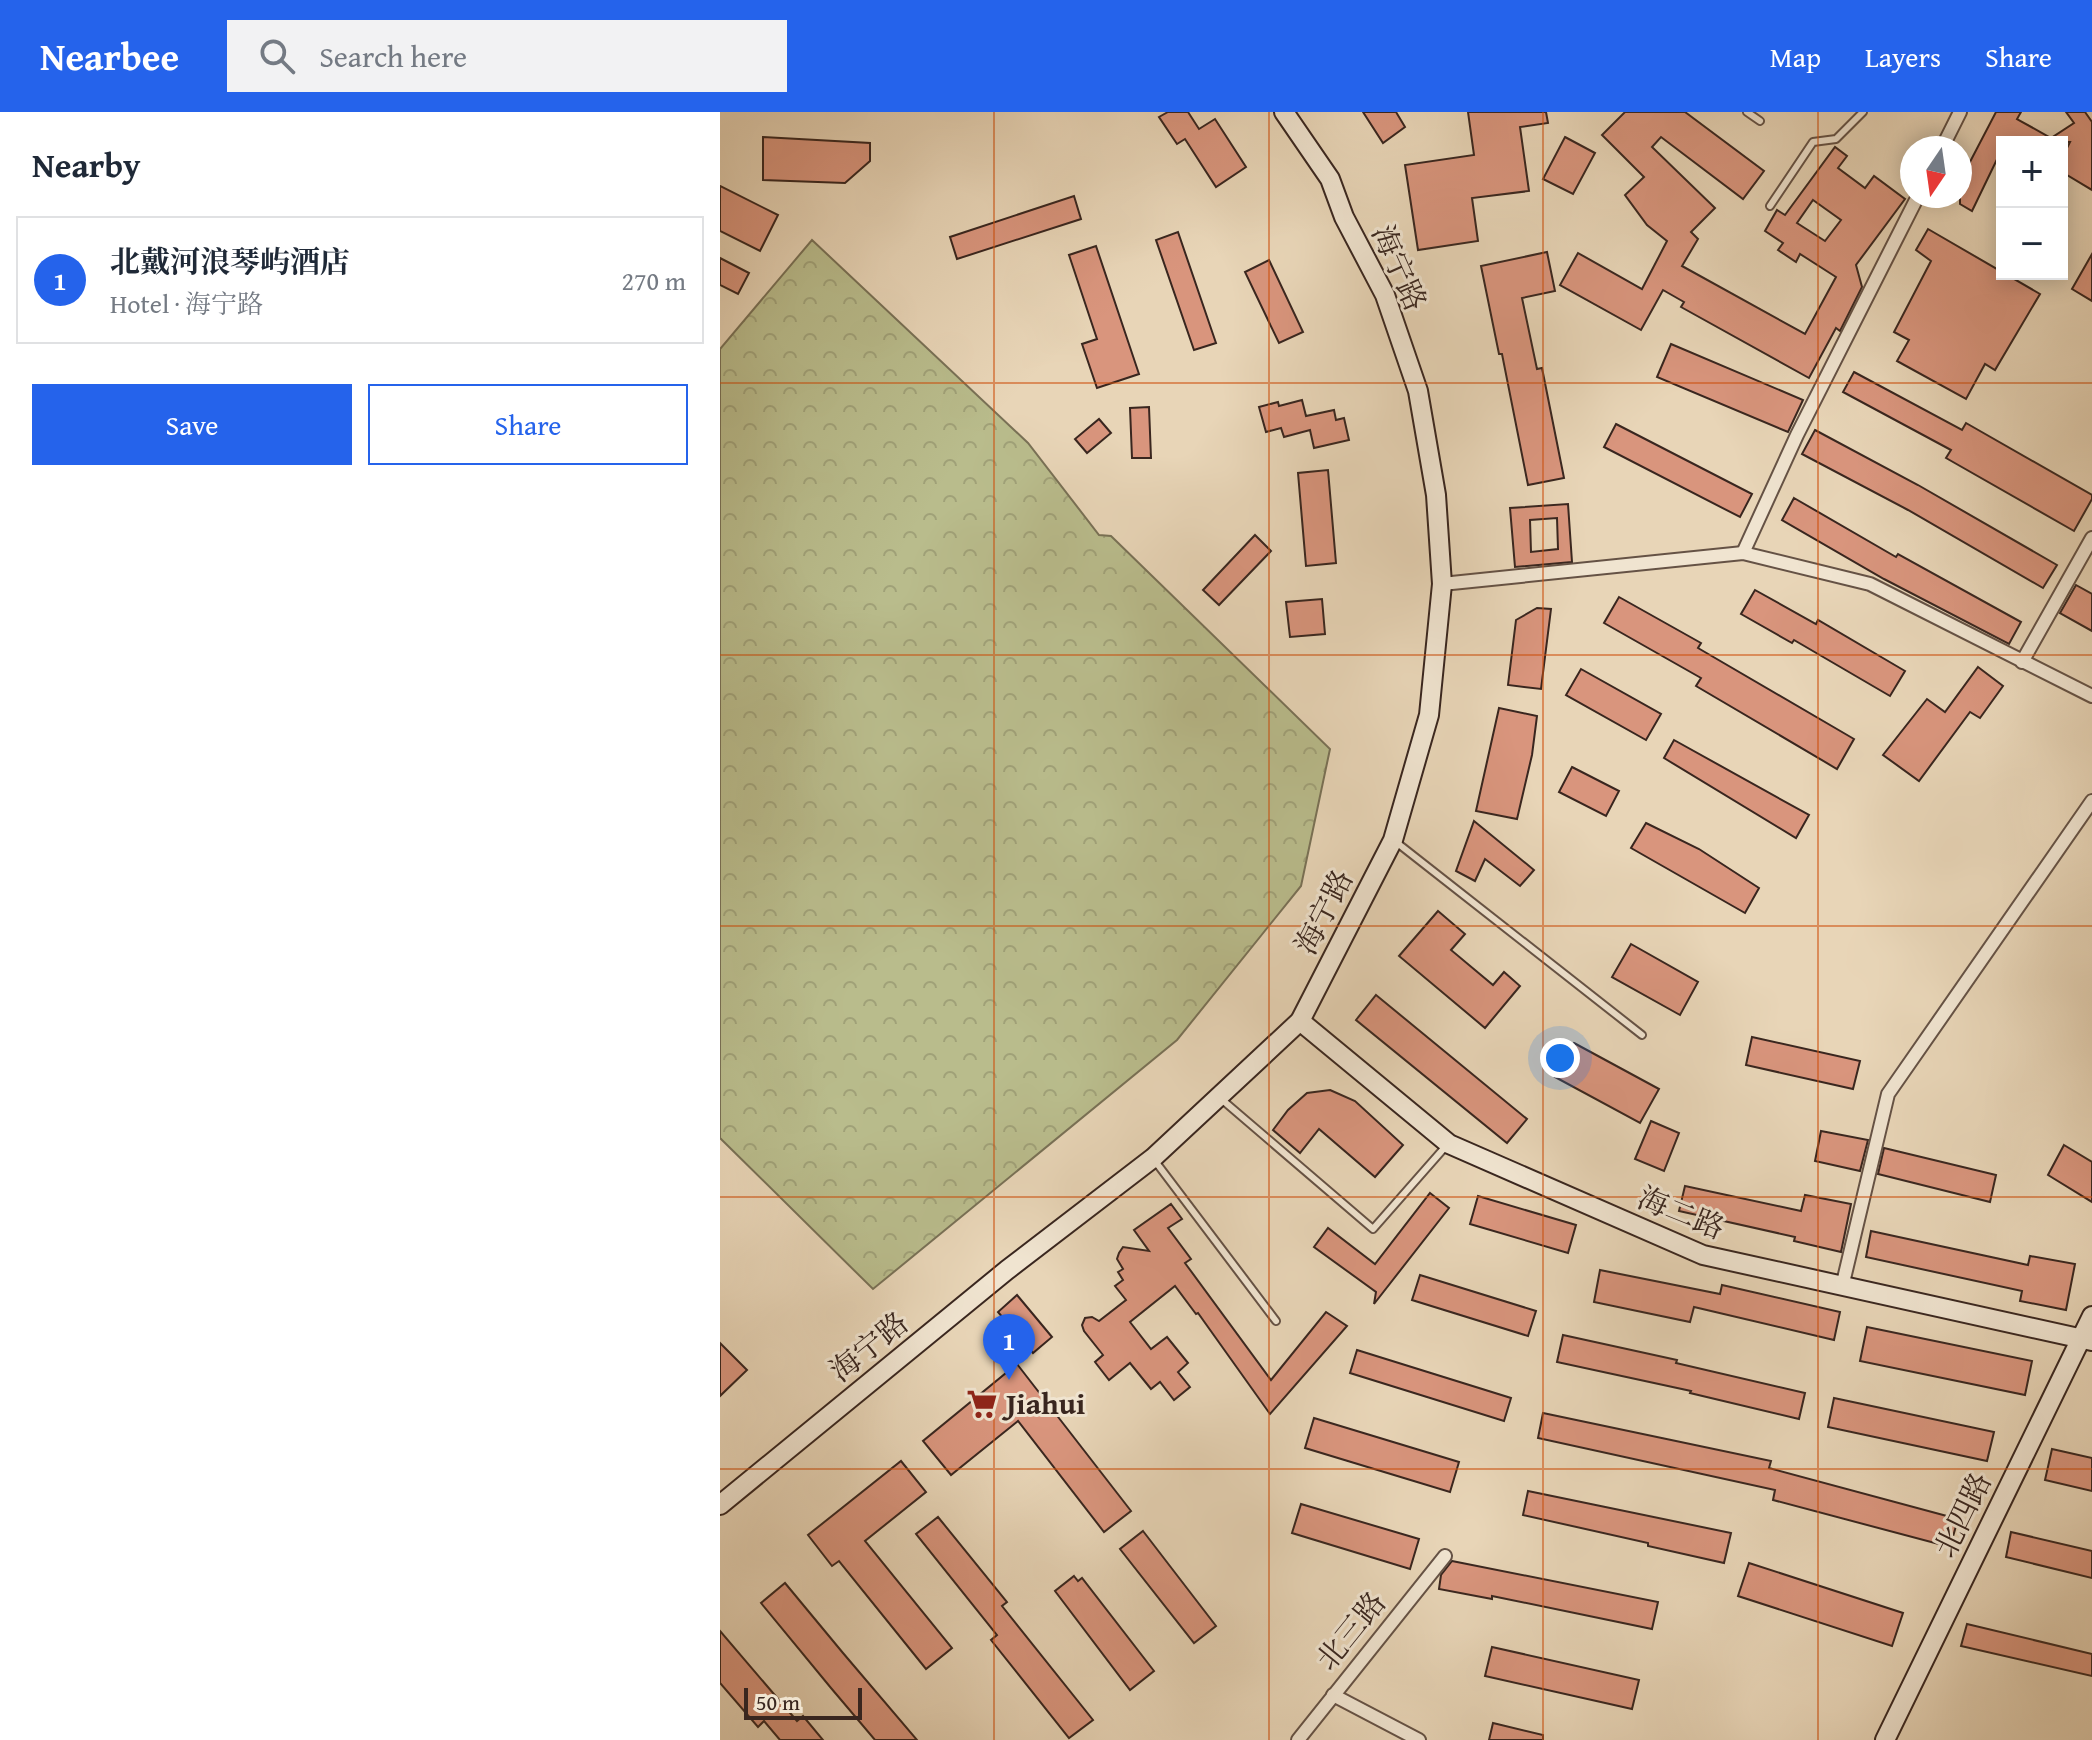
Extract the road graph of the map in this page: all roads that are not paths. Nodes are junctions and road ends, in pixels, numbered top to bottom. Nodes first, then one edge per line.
1 (1284, 112) edge
2 (1747, 112) edge
3 (1863, 112) edge
4 (1960, 112) edge
5 (1760, 121) dead end
6 (1948, 136) edge
7 (1770, 206) dead end
8 (1912, 208) edge
9 (2092, 538) edge
10 (1743, 553) junction
11 (1442, 584) junction
12 (2022, 662) junction
13 (2092, 696) edge
14 (2092, 801) edge
15 (1393, 840) junction
16 (1300, 1021) junction
17 (1642, 1035) dead end
18 (1220, 1098) junction
19 (1449, 1144) junction
20 (1153, 1158) junction
21 (1842, 1287) junction
22 (2092, 1316) edge
23 (1276, 1321) dead end
24 (2086, 1339) edge
25 (720, 1505) edge
26 (1445, 1556) dead end
27 (1333, 1695) junction
28 (1298, 1740) edge
29 (1419, 1740) edge
30 (1885, 1740) edge

1 - 11 main road, 海宁路
2 - 5 lane
3 - 7 lane
4 - 6 street
8 - 10 street
9 - 12 street
10 - 11 street
10 - 12 street
11 - 15 main road, 海宁路
12 - 13 street
14 - 21 street
15 - 16 main road, 海宁路
15 - 17 lane
16 - 18 main road, 海宁路
16 - 19 main road, 海二路
18 - 19 lane
18 - 20 main road, 海宁路
19 - 21 main road, 海二路
20 - 23 lane
20 - 25 main road, 海宁路
21 - 24 main road, 海二路
22 - 24 main road, 北四路
24 - 30 main road, 北四路
26 - 27 street, 北三路
27 - 28 street, 北三路
27 - 29 street

